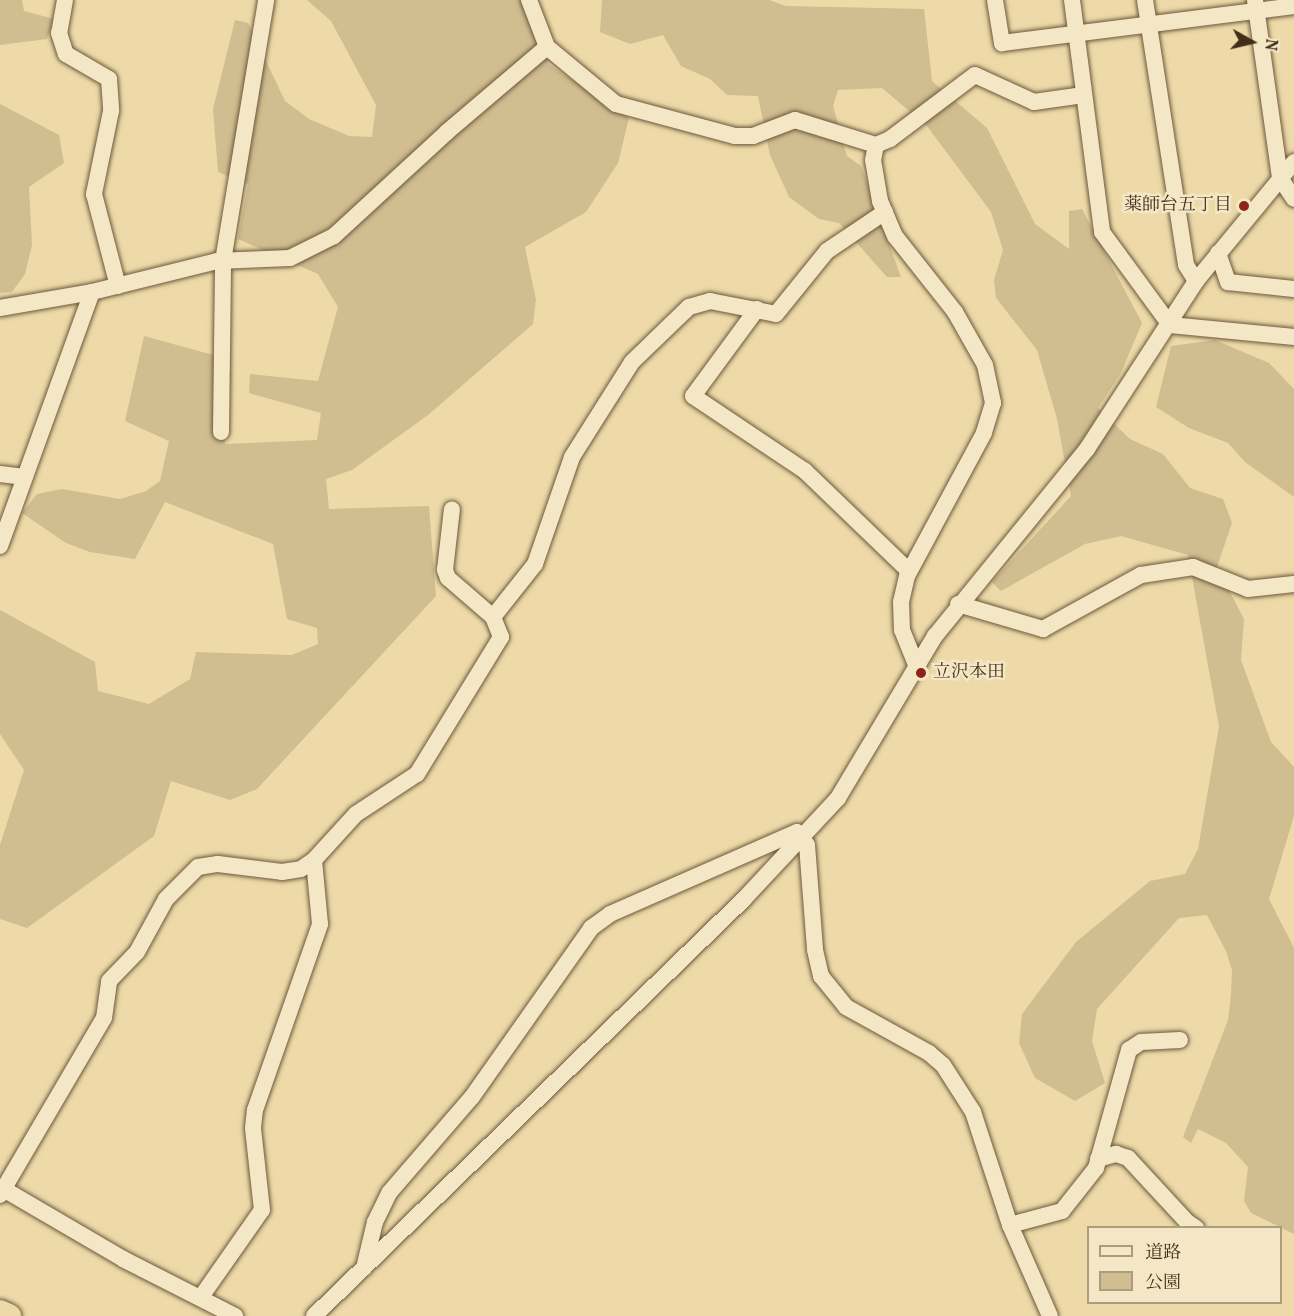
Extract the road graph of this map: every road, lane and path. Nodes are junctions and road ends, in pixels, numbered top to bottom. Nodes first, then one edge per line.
1 (65, 0) edge
2 (266, 0) edge
3 (529, 0) edge
4 (995, 0) edge
5 (1072, 0) edge
6 (1144, 0) edge
7 (1256, 6) edge
8 (1294, 6) edge
9 (1148, 25) junction
10 (1077, 35) junction
11 (547, 48) junction
12 (1084, 95) junction
13 (876, 145) junction
14 (1294, 162) edge
15 (1280, 178) junction
16 (1294, 199) edge
17 (885, 212) junction
18 (1218, 253) junction
19 (223, 261) junction
20 (1196, 281) junction
21 (118, 286) junction
22 (1294, 289) edge
23 (92, 292) junction
24 (0, 308) edge
25 (757, 309) junction
26 (1170, 324) junction
27 (1294, 337) edge
28 (221, 432) dead end
29 (0, 474) edge
30 (25, 477) junction
31 (452, 509) dead end
32 (0, 546) edge
33 (909, 571) junction
34 (1294, 585) edge
35 (958, 604) junction
36 (493, 617) junction
37 (916, 665) junction
38 (802, 837) junction
39 (314, 860) junction
40 (1180, 1040) dead end
41 (1098, 1159) junction
42 (1, 1191) edge
43 (1010, 1226) junction
44 (1195, 1226) edge
45 (364, 1268) junction
46 (201, 1297) junction
47 (0, 1312) edge
48 (9, 1316) edge
49 (236, 1316) edge
50 (314, 1316) edge
51 (1050, 1316) edge

1 - 21 street
2 - 19 street
3 - 11 street
4 - 10 street
5 - 10 street
6 - 9 street
7 - 8 street
7 - 9 street
7 - 15 street
9 - 10 street
9 - 20 street
10 - 12 street
11 - 13 street
11 - 19 street
12 - 13 street
12 - 26 street
13 - 17 street
14 - 15 street
15 - 16 street
15 - 18 street
17 - 25 street
17 - 33 street
18 - 20 street
18 - 22 street
19 - 21 street
19 - 28 street
20 - 26 street
21 - 23 street
23 - 24 street
23 - 30 street
25 - 33 street
25 - 36 street
26 - 27 street
26 - 35 street
29 - 30 street
30 - 32 street
31 - 36 street
33 - 37 street
34 - 35 street
35 - 37 street
36 - 39 street
37 - 38 street
38 - 43 street
38 - 45 street
38 - 45 street
39 - 42 street
39 - 46 street
40 - 41 street
41 - 43 street
41 - 44 street
42 - 46 street
43 - 51 street
45 - 50 street
46 - 49 street
47 - 48 highway

